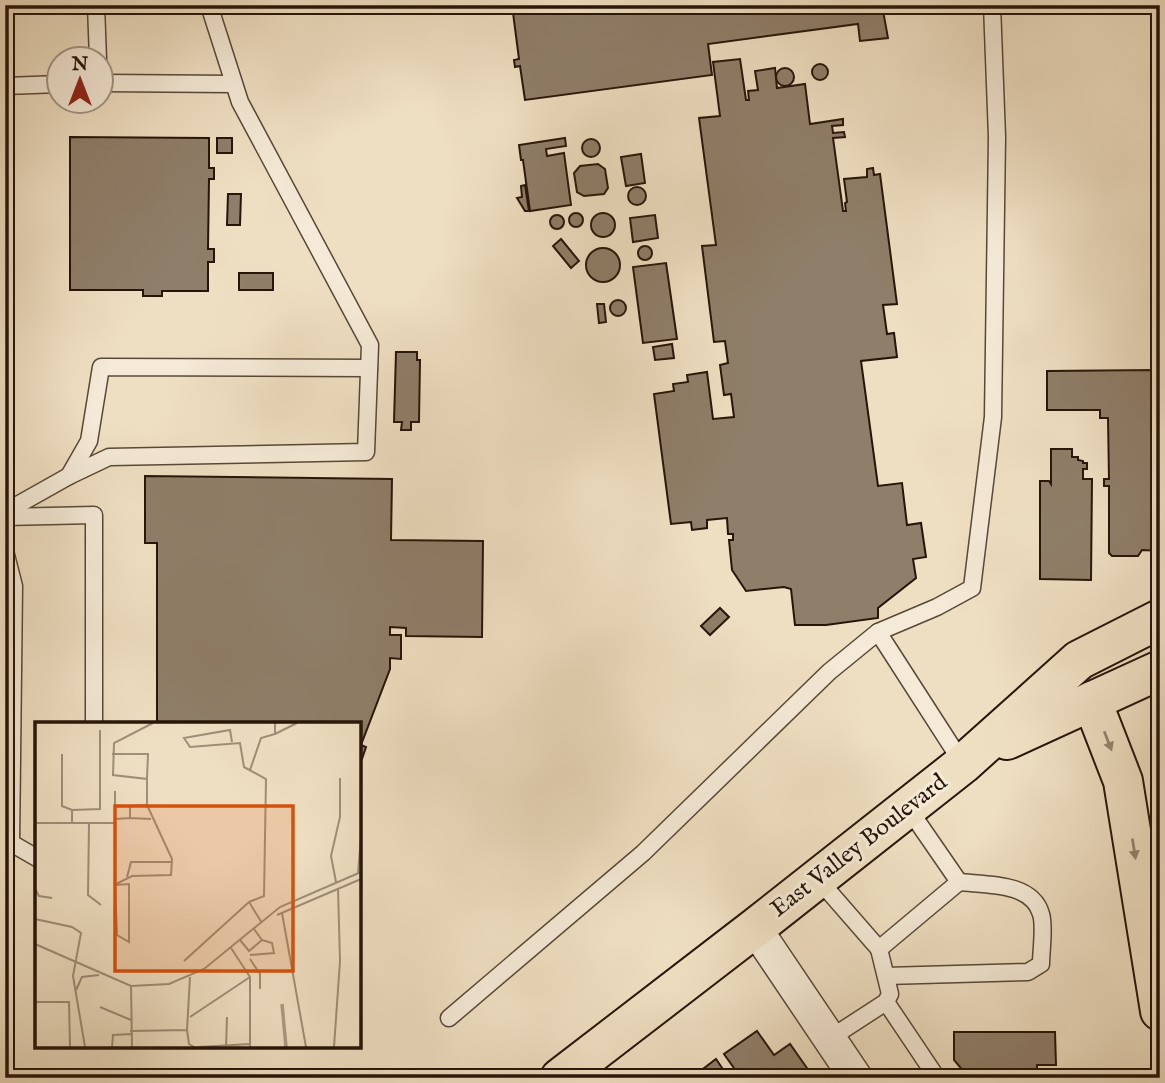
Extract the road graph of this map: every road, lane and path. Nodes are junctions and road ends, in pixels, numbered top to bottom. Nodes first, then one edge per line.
1 (96, 5) edge
2 (209, 5) edge
3 (992, 5) edge
4 (97, 46) edge
5 (116, 83) edge
6 (234, 84) junction
7 (46, 85) edge
8 (5, 86) edge
9 (369, 368) junction
10 (69, 476) junction
11 (5, 514) edge
12 (5, 551) edge
13 (1160, 619) edge
14 (878, 632) junction
15 (1079, 660) junction
16 (1160, 670) edge
17 (1092, 701) junction
18 (94, 722) edge
19 (970, 759) junction
20 (908, 808) junction
21 (35, 857) edge
22 (818, 879) junction
23 (960, 882) junction
24 (755, 928) junction
25 (879, 949) junction
26 (886, 976) junction
27 (886, 1002) junction
28 (1160, 1011) edge
29 (449, 1018) dead end
30 (828, 1039) junction
31 (560, 1078) edge
32 (856, 1078) edge
33 (937, 1078) edge

1 - 4 lane
2 - 6 lane
3 - 14 lane
5 - 6 lane
6 - 9 lane
7 - 8 lane
9 - 10 lane
9 - 10 lane
10 - 11 lane
11 - 18 lane
12 - 21 lane
13 - 15 main road, East Valley Boulevard
14 - 19 lane
14 - 29 lane
15 - 17 main road
15 - 19 main road, East Valley Boulevard
16 - 17 main road
17 - 19 main road
17 -> 28 main road
19 - 20 main road, East Valley Boulevard
20 - 22 main road, East Valley Boulevard
20 - 23 lane
22 - 24 main road, East Valley Boulevard
22 - 25 lane
23 - 25 lane
23 - 26 lane
24 - 30 street
24 - 31 main road, East Valley Boulevard
25 - 26 lane
26 - 27 lane
27 - 30 lane
27 - 33 lane
30 - 32 street

